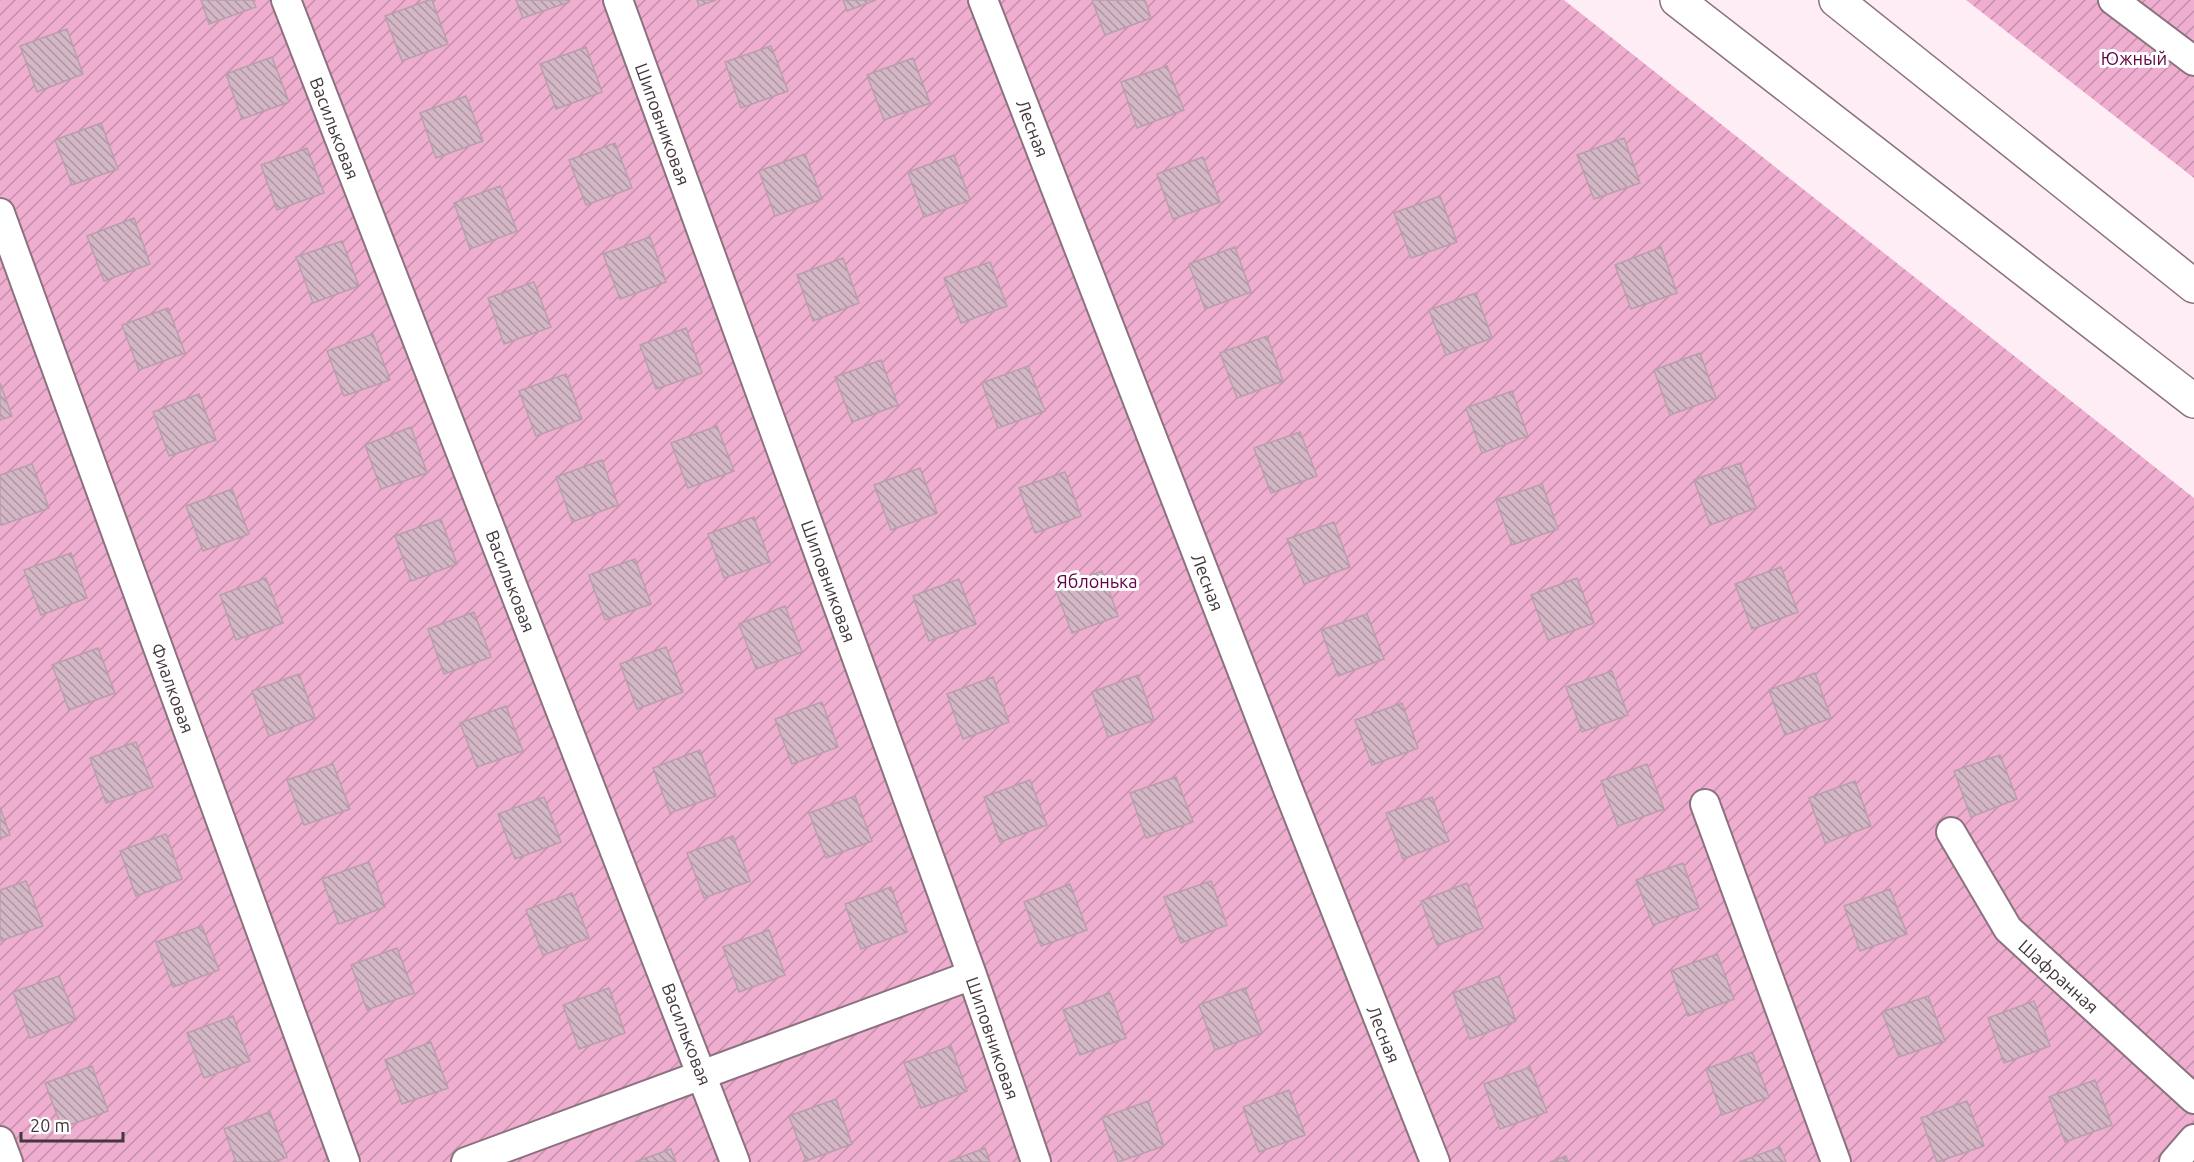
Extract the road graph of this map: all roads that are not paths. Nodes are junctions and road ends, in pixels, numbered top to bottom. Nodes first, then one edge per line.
1 (286, 0) edge
2 (618, 0) edge
3 (983, 0) edge
4 (1677, 0) edge
5 (1836, 0) edge
6 (2113, 0) edge
7 (2194, 61) edge
8 (0, 213) edge
9 (2194, 286) edge
10 (2194, 401) edge
11 (1705, 804) dead end
12 (1951, 831) dead end
13 (972, 975) junction
14 (703, 1075) junction
15 (2194, 1099) edge
16 (2194, 1139) edge
17 (0, 1142) edge
18 (8, 1162) edge
19 (345, 1162) edge
20 (466, 1162) edge
21 (735, 1162) edge
22 (1036, 1162) edge
23 (1435, 1162) edge
24 (1836, 1162) edge
25 (2174, 1162) edge

1 - 14 street, Васильковая
2 - 13 street, Шиповниковая
3 - 23 street, Лесная
4 - 10 main road
5 - 9 main road
6 - 7 street
8 - 19 street, Фиалковая
11 - 24 street
12 - 15 street, Шафранная
13 - 14 street
13 - 22 street, Шиповниковая
14 - 20 street
14 - 21 street, Васильковая
16 - 25 street
17 - 18 street

